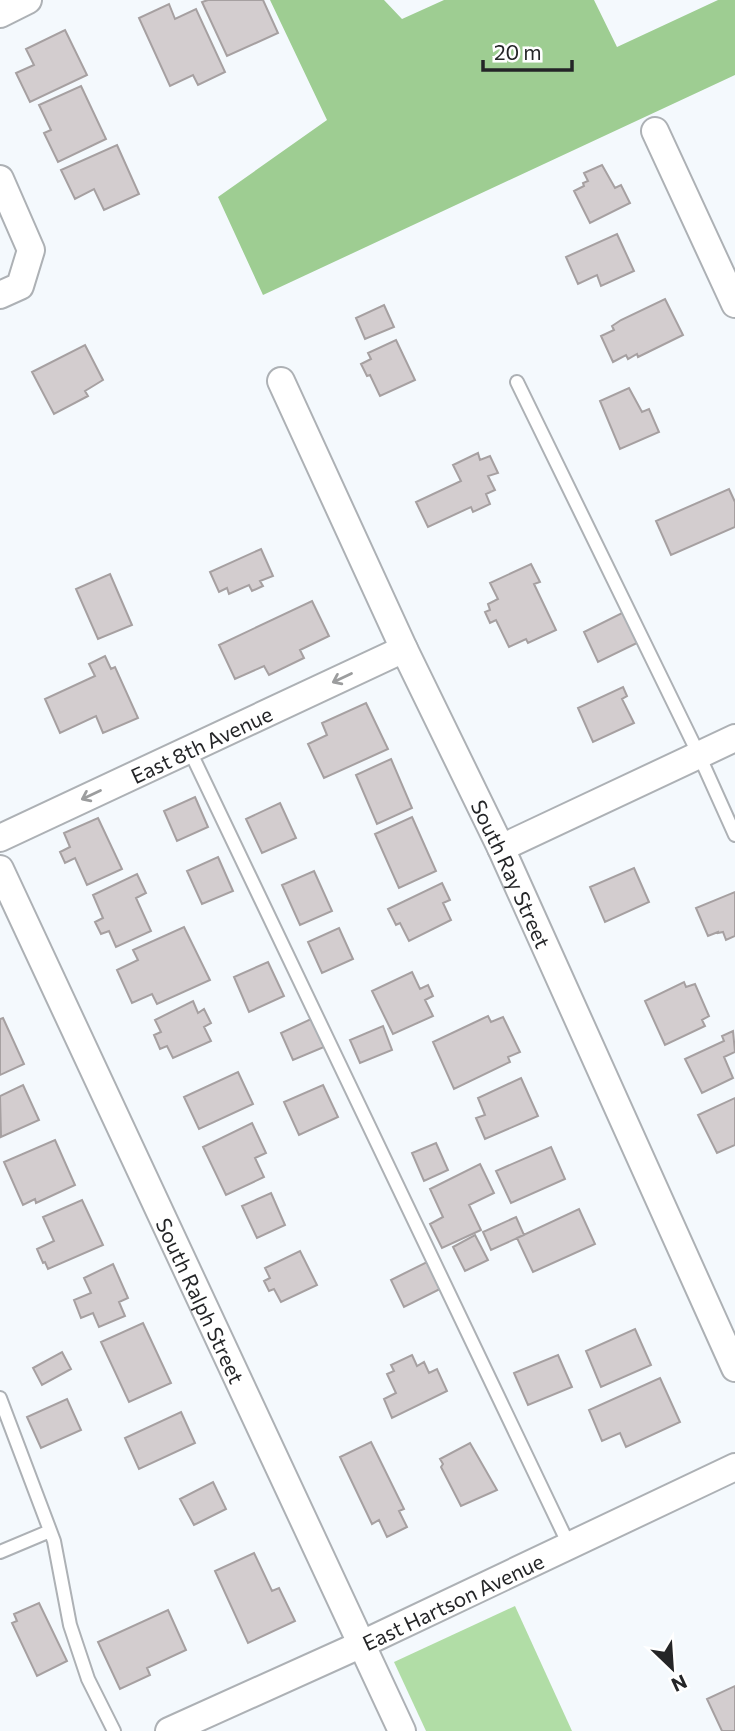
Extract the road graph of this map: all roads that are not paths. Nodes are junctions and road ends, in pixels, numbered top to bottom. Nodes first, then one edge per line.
1 (28, 0) edge
2 (0, 13) edge
3 (655, 131) dead end
4 (0, 179) edge
5 (0, 295) edge
6 (735, 304) edge
7 (281, 381) dead end
8 (517, 382) dead end
9 (404, 649) junction
10 (735, 738) edge
11 (189, 749) junction
12 (699, 755) junction
13 (735, 835) edge
14 (0, 838) edge
15 (501, 848) junction
16 (0, 869) edge
17 (735, 1368) edge
18 (0, 1398) edge
19 (735, 1467) edge
20 (50, 1531) junction
21 (569, 1545) junction
22 (0, 1552) edge
23 (362, 1644) junction
24 (114, 1731) edge
25 (169, 1731) edge
26 (402, 1731) edge

1 - 2 street
3 - 6 street
4 - 5 street
7 - 9 street, South Ray Street
8 - 12 lane
9 -> 11 street, East 8th Avenue
9 - 15 street, South Ray Street
10 - 12 street
11 -> 14 street, East 8th Avenue
11 - 21 lane
12 - 13 lane
12 - 15 street
15 - 17 street, South Ray Street
16 - 23 street, South Ralph Street
18 - 20 lane
19 - 21 street, East Hartson Avenue
20 - 22 lane
20 - 24 lane
21 - 23 street, East Hartson Avenue
23 - 25 street, East Hartson Avenue
23 - 26 street, South Ralph Street

